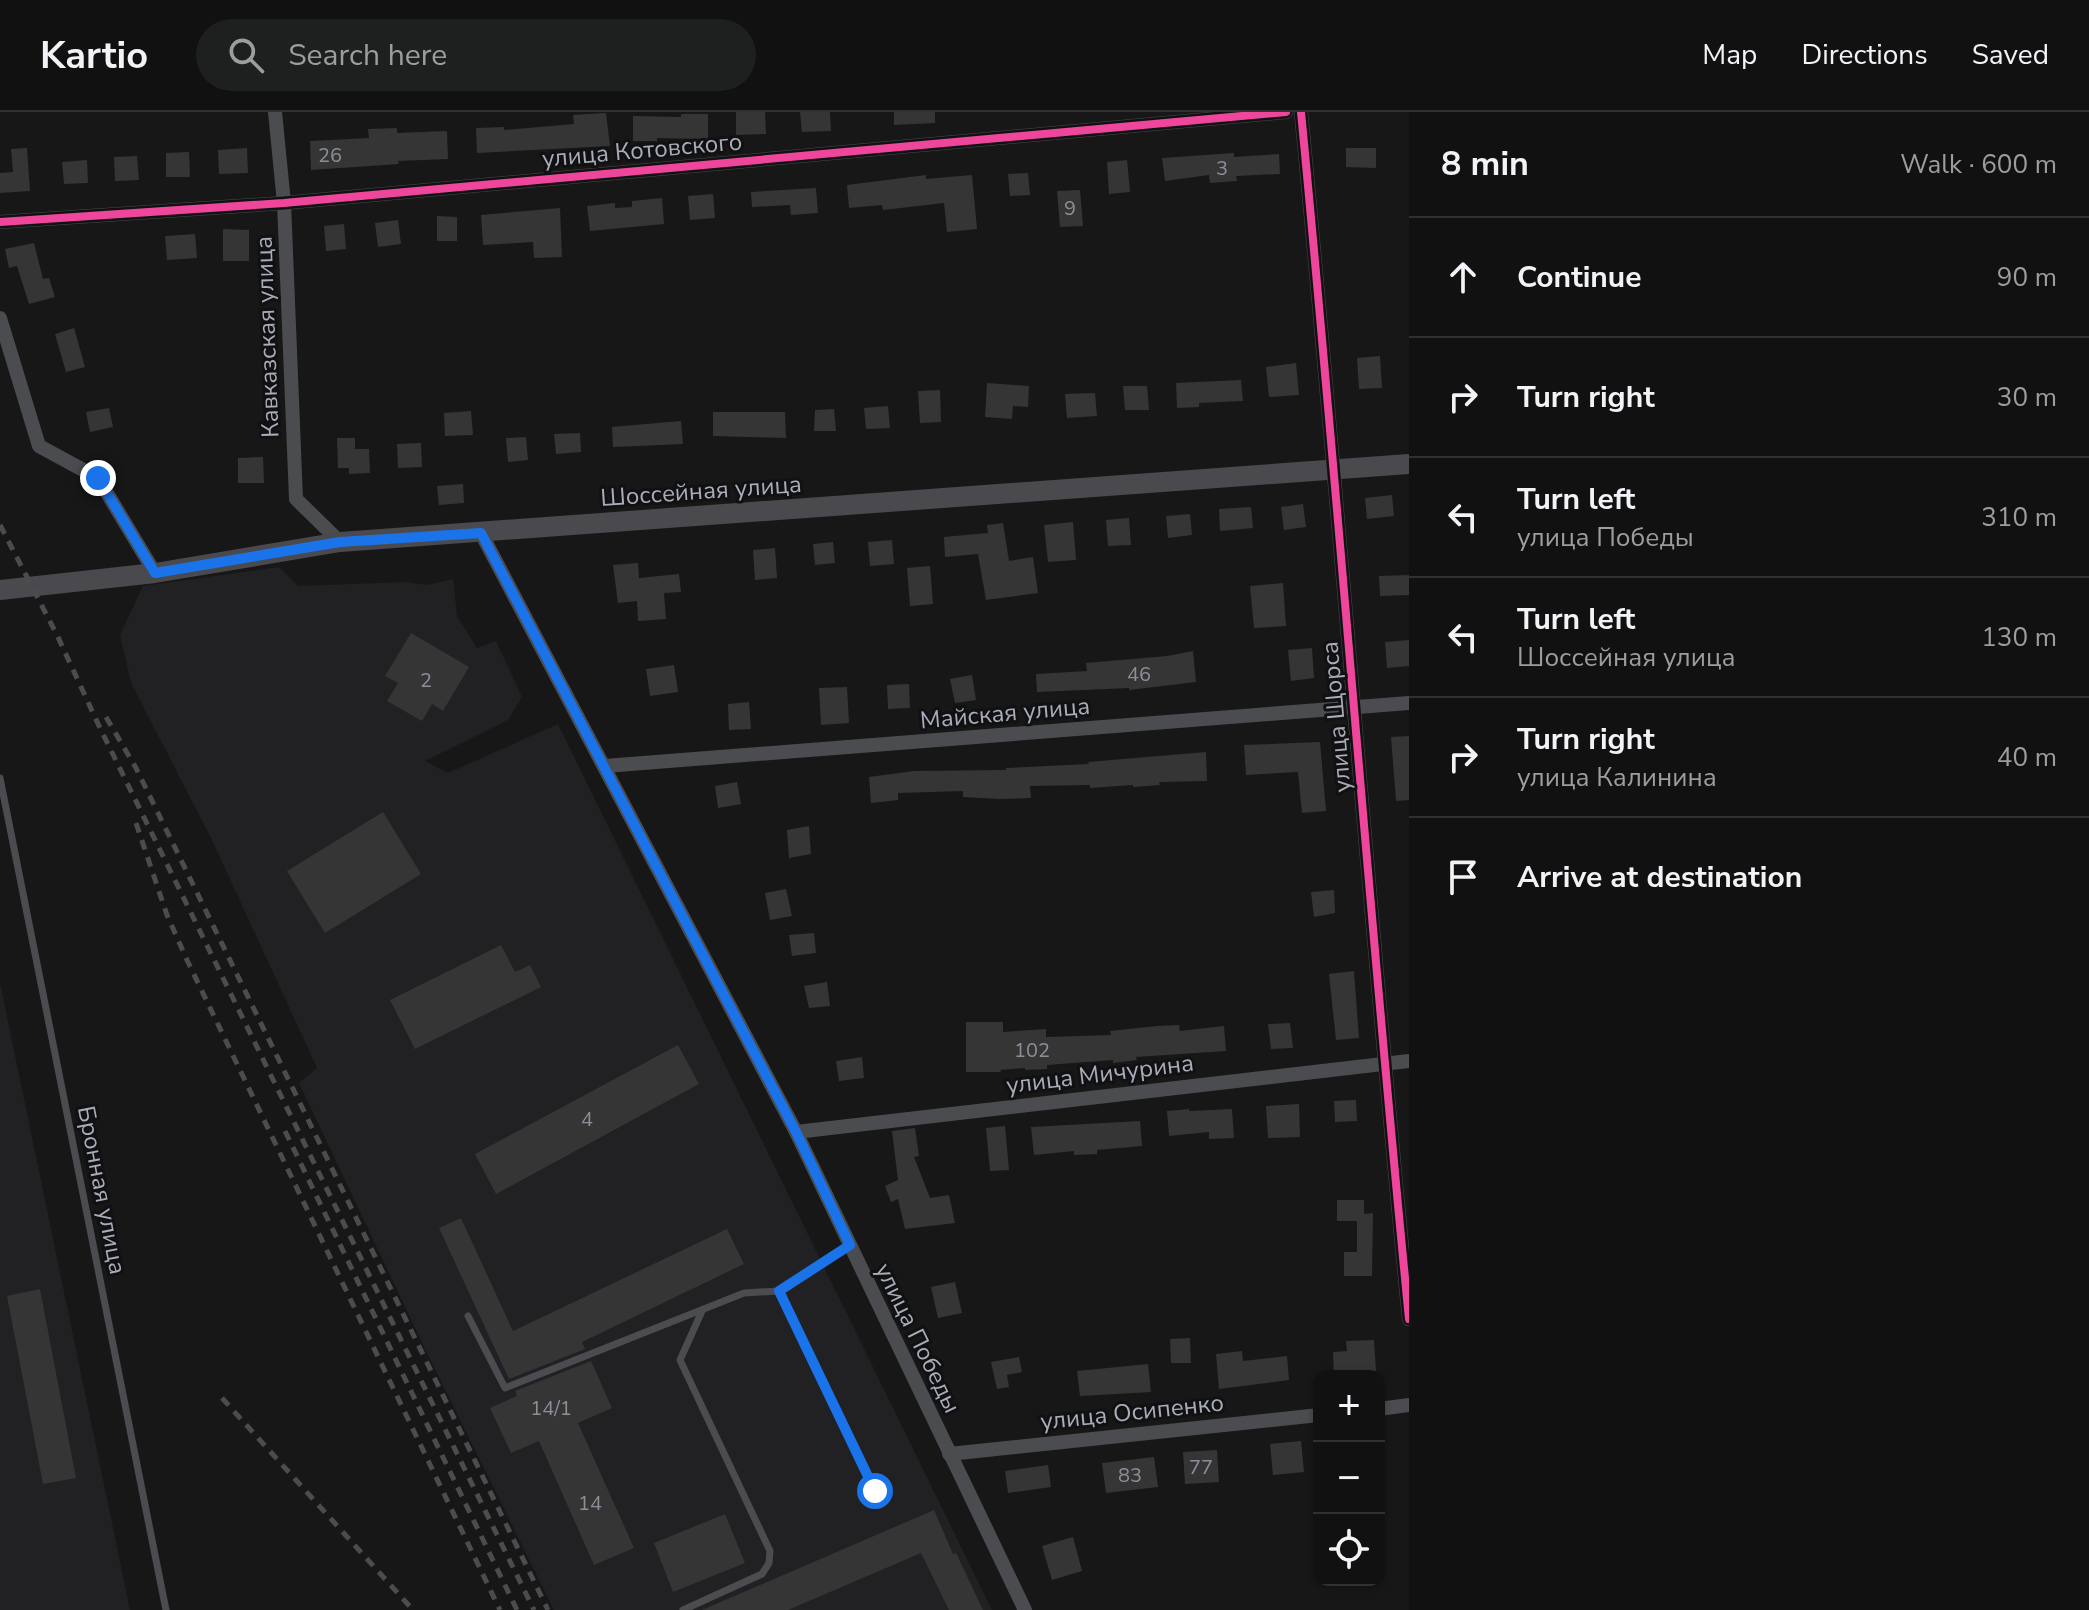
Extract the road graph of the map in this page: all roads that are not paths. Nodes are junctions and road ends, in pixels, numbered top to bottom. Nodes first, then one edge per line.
1 (275, 112) edge
2 (1286, 112) edge
3 (1301, 112) edge
4 (284, 203) junction
5 (0, 222) edge
6 (0, 318) edge
7 (1409, 464) edge
8 (1336, 471) junction
9 (481, 533) junction
10 (340, 542) junction
11 (155, 573) junction
12 (0, 590) edge
13 (1409, 703) edge
14 (1355, 707) junction
15 (605, 766) junction
16 (0, 778) edge
17 (1409, 1061) edge
18 (1384, 1064) junction
19 (796, 1132) junction
20 (850, 1245) junction
21 (779, 1291) junction
22 (702, 1311) junction
23 (468, 1316) dead end
24 (1409, 1319) edge
25 (1409, 1405) edge
26 (1385, 1408) edge
27 (1313, 1416) edge
28 (949, 1454) junction
29 (875, 1491) dead end
30 (166, 1610) edge
31 (683, 1610) edge
32 (1025, 1610) edge

1 - 4 street, Кавказская улица
2 - 4 street, улица Котовского
3 - 8 street, улица Щорса
4 - 5 street, улица Котовского
4 - 10 street, Кавказская улица
6 - 11 street
7 - 8 main road, Шоссейная улица
8 - 9 main road, Шоссейная улица
8 - 14 street, улица Щорса
9 - 10 main road, Шоссейная улица
9 - 15 street, улица Победы
10 - 11 main road, Шоссейная улица
11 - 12 main road, Шоссейная улица
13 - 14 street, Майская улица
14 - 15 street, Майская улица
14 - 18 street, улица Щорса
15 - 19 street, улица Победы
16 - 30 lane, Бронная улица
17 - 18 street, улица Мичурина
18 - 19 street, улица Мичурина
18 - 24 street, улица Щорса
19 - 20 street, улица Победы
20 - 21 lane
20 - 28 street, улица Победы
21 - 22 lane
21 - 29 lane
22 - 23 lane
22 - 31 lane
25 - 26 street
27 - 28 street, улица Осипенко
28 - 32 street, улица Победы

